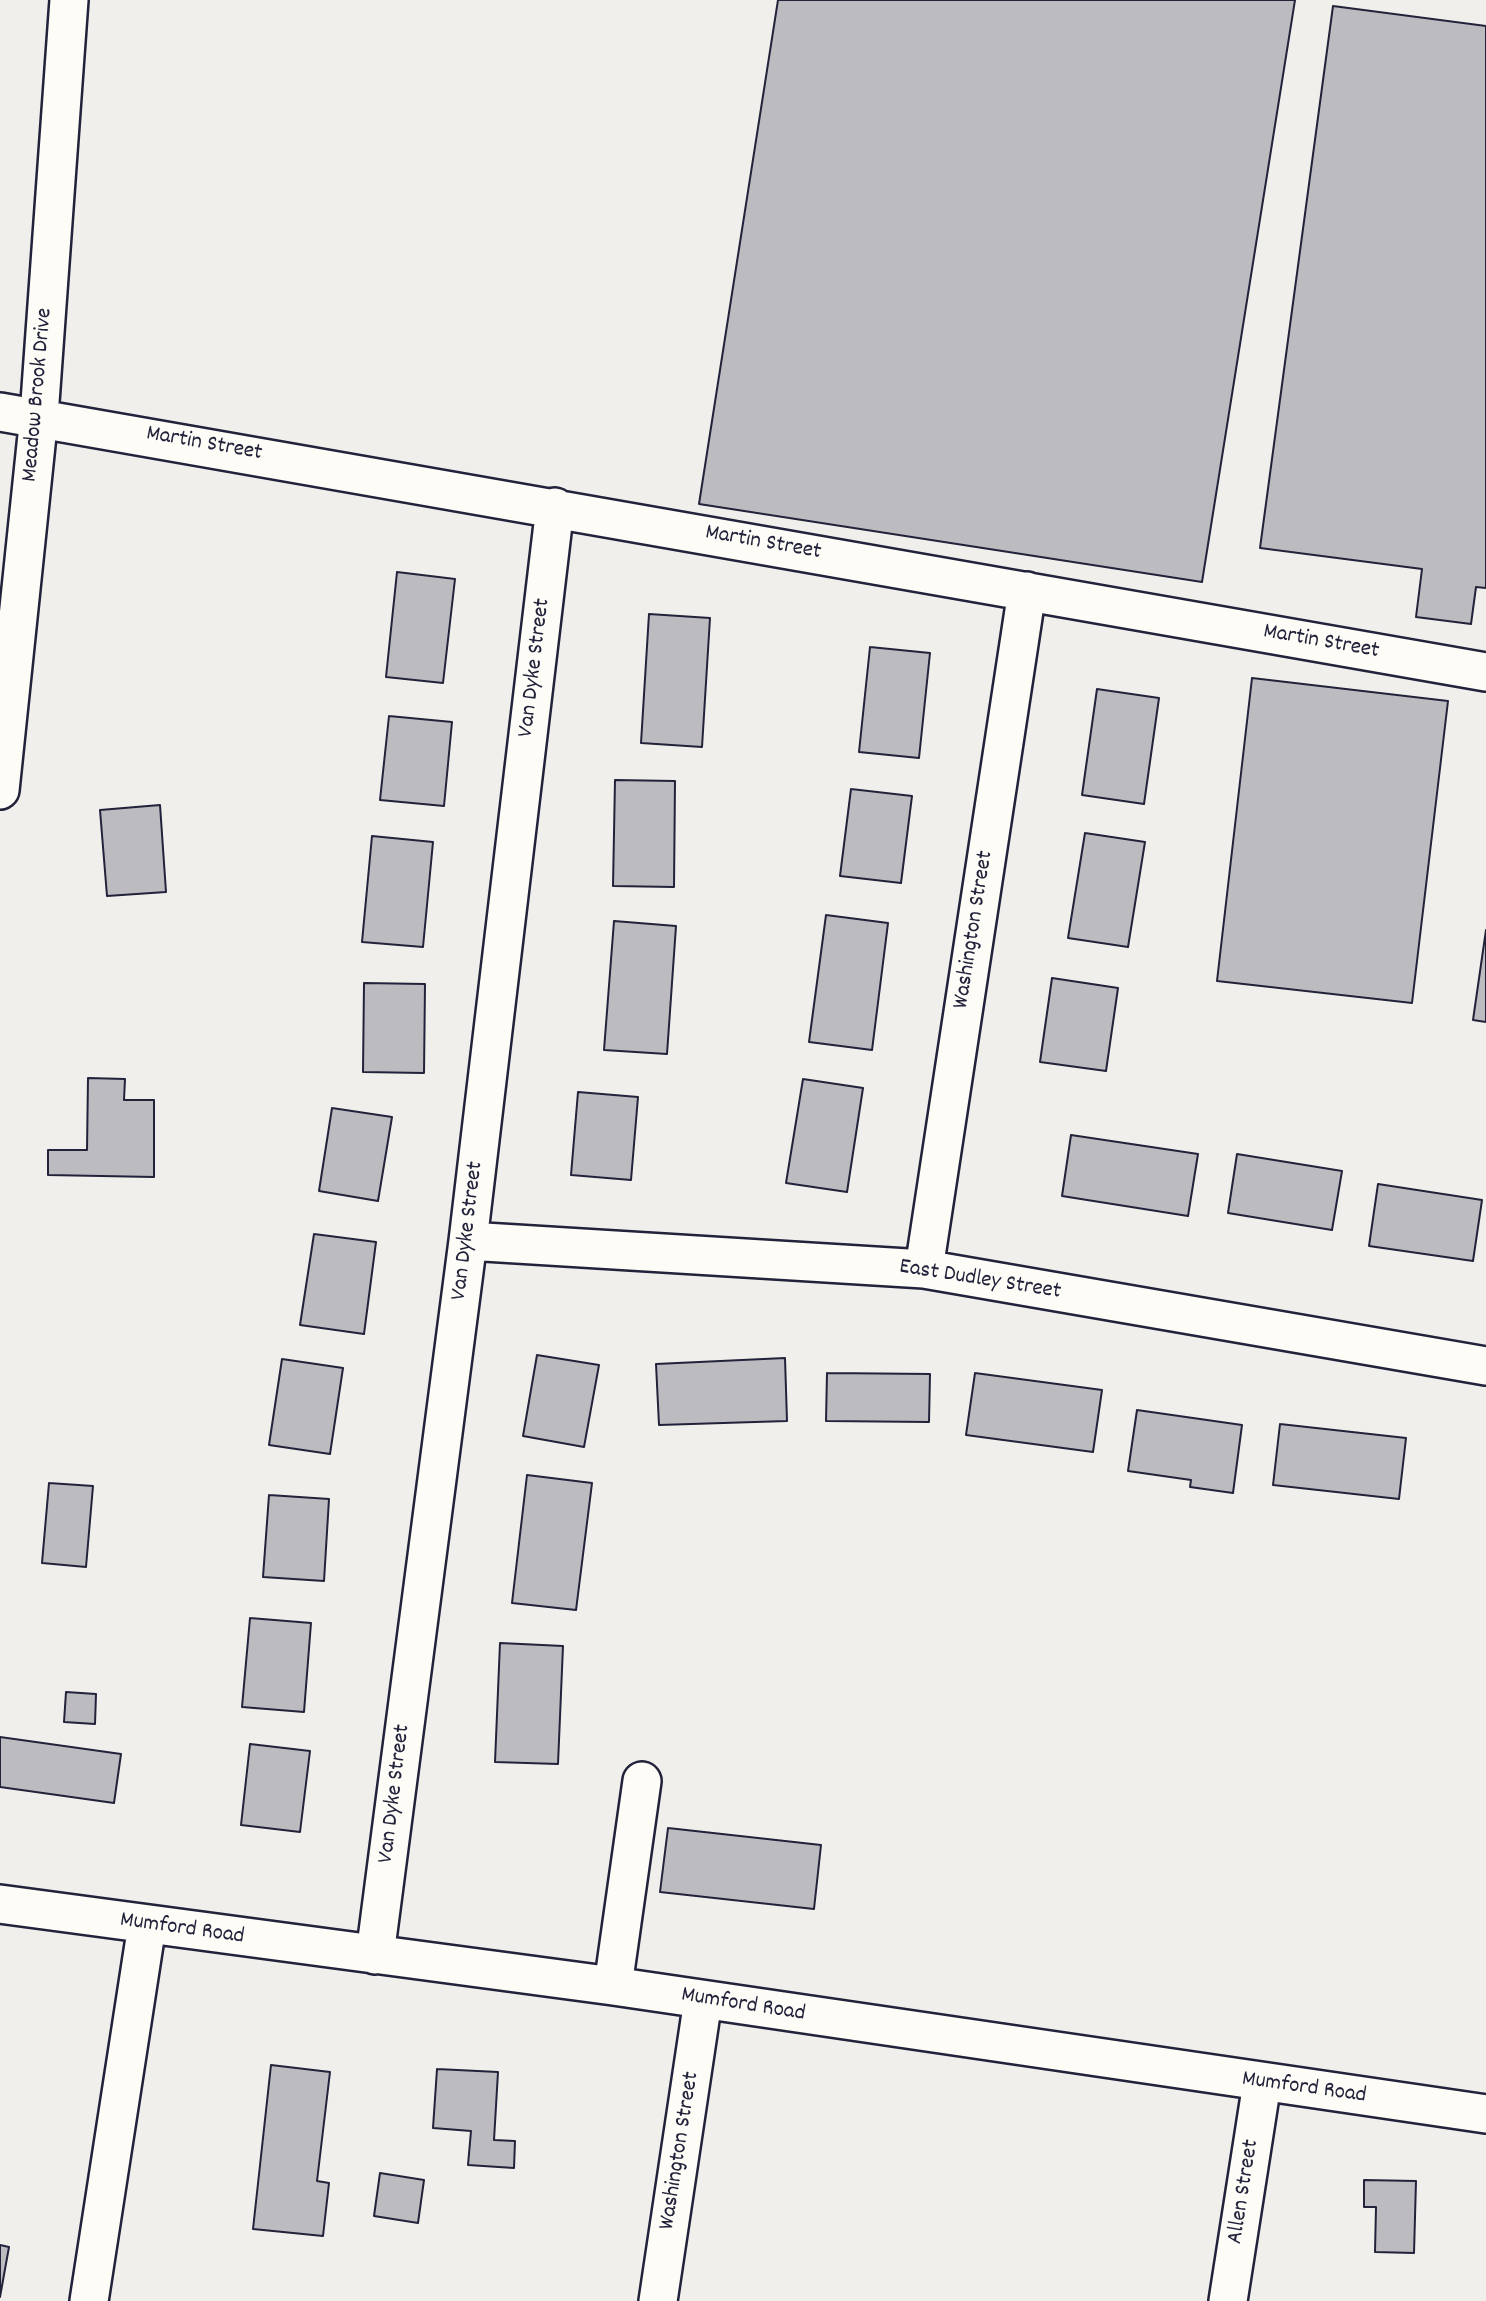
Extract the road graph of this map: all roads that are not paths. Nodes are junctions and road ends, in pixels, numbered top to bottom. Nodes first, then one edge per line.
1 (69, 0) edge
2 (0, 412) edge
3 (39, 416) junction
4 (555, 507) junction
5 (1027, 591) junction
6 (1486, 672) edge
7 (0, 790) edge
8 (468, 1241) junction
9 (923, 1269) junction
10 (1486, 1366) edge
11 (642, 1781) dead end
12 (0, 1904) edge
13 (146, 1926) junction
14 (375, 1955) junction
15 (613, 1986) junction
16 (703, 2000) junction
17 (1262, 2083) junction
18 (1486, 2114) edge
19 (89, 2301) edge
20 (658, 2301) edge
21 (1228, 2301) edge

1 - 3 street, Meadow Brook Drive
2 - 3 street, Martin Street
3 - 4 street, Martin Street
3 - 7 street, Meadow Brook Drive
4 - 5 street, Martin Street
4 - 8 street, Van Dyke Street
5 - 6 street, Martin Street
5 - 9 street, Washington Street
8 - 9 street, East Dudley Street
8 - 14 street, Van Dyke Street
9 - 10 street, East Dudley Street
11 - 15 street
12 - 13 street, Mumford Road
13 - 14 street, Mumford Road
13 - 19 street
14 - 15 street, Mumford Road
15 - 16 street, Mumford Road
16 - 17 street, Mumford Road
16 - 20 street, Washington Street
17 - 18 street, Mumford Road
17 - 21 street, Allen Street

